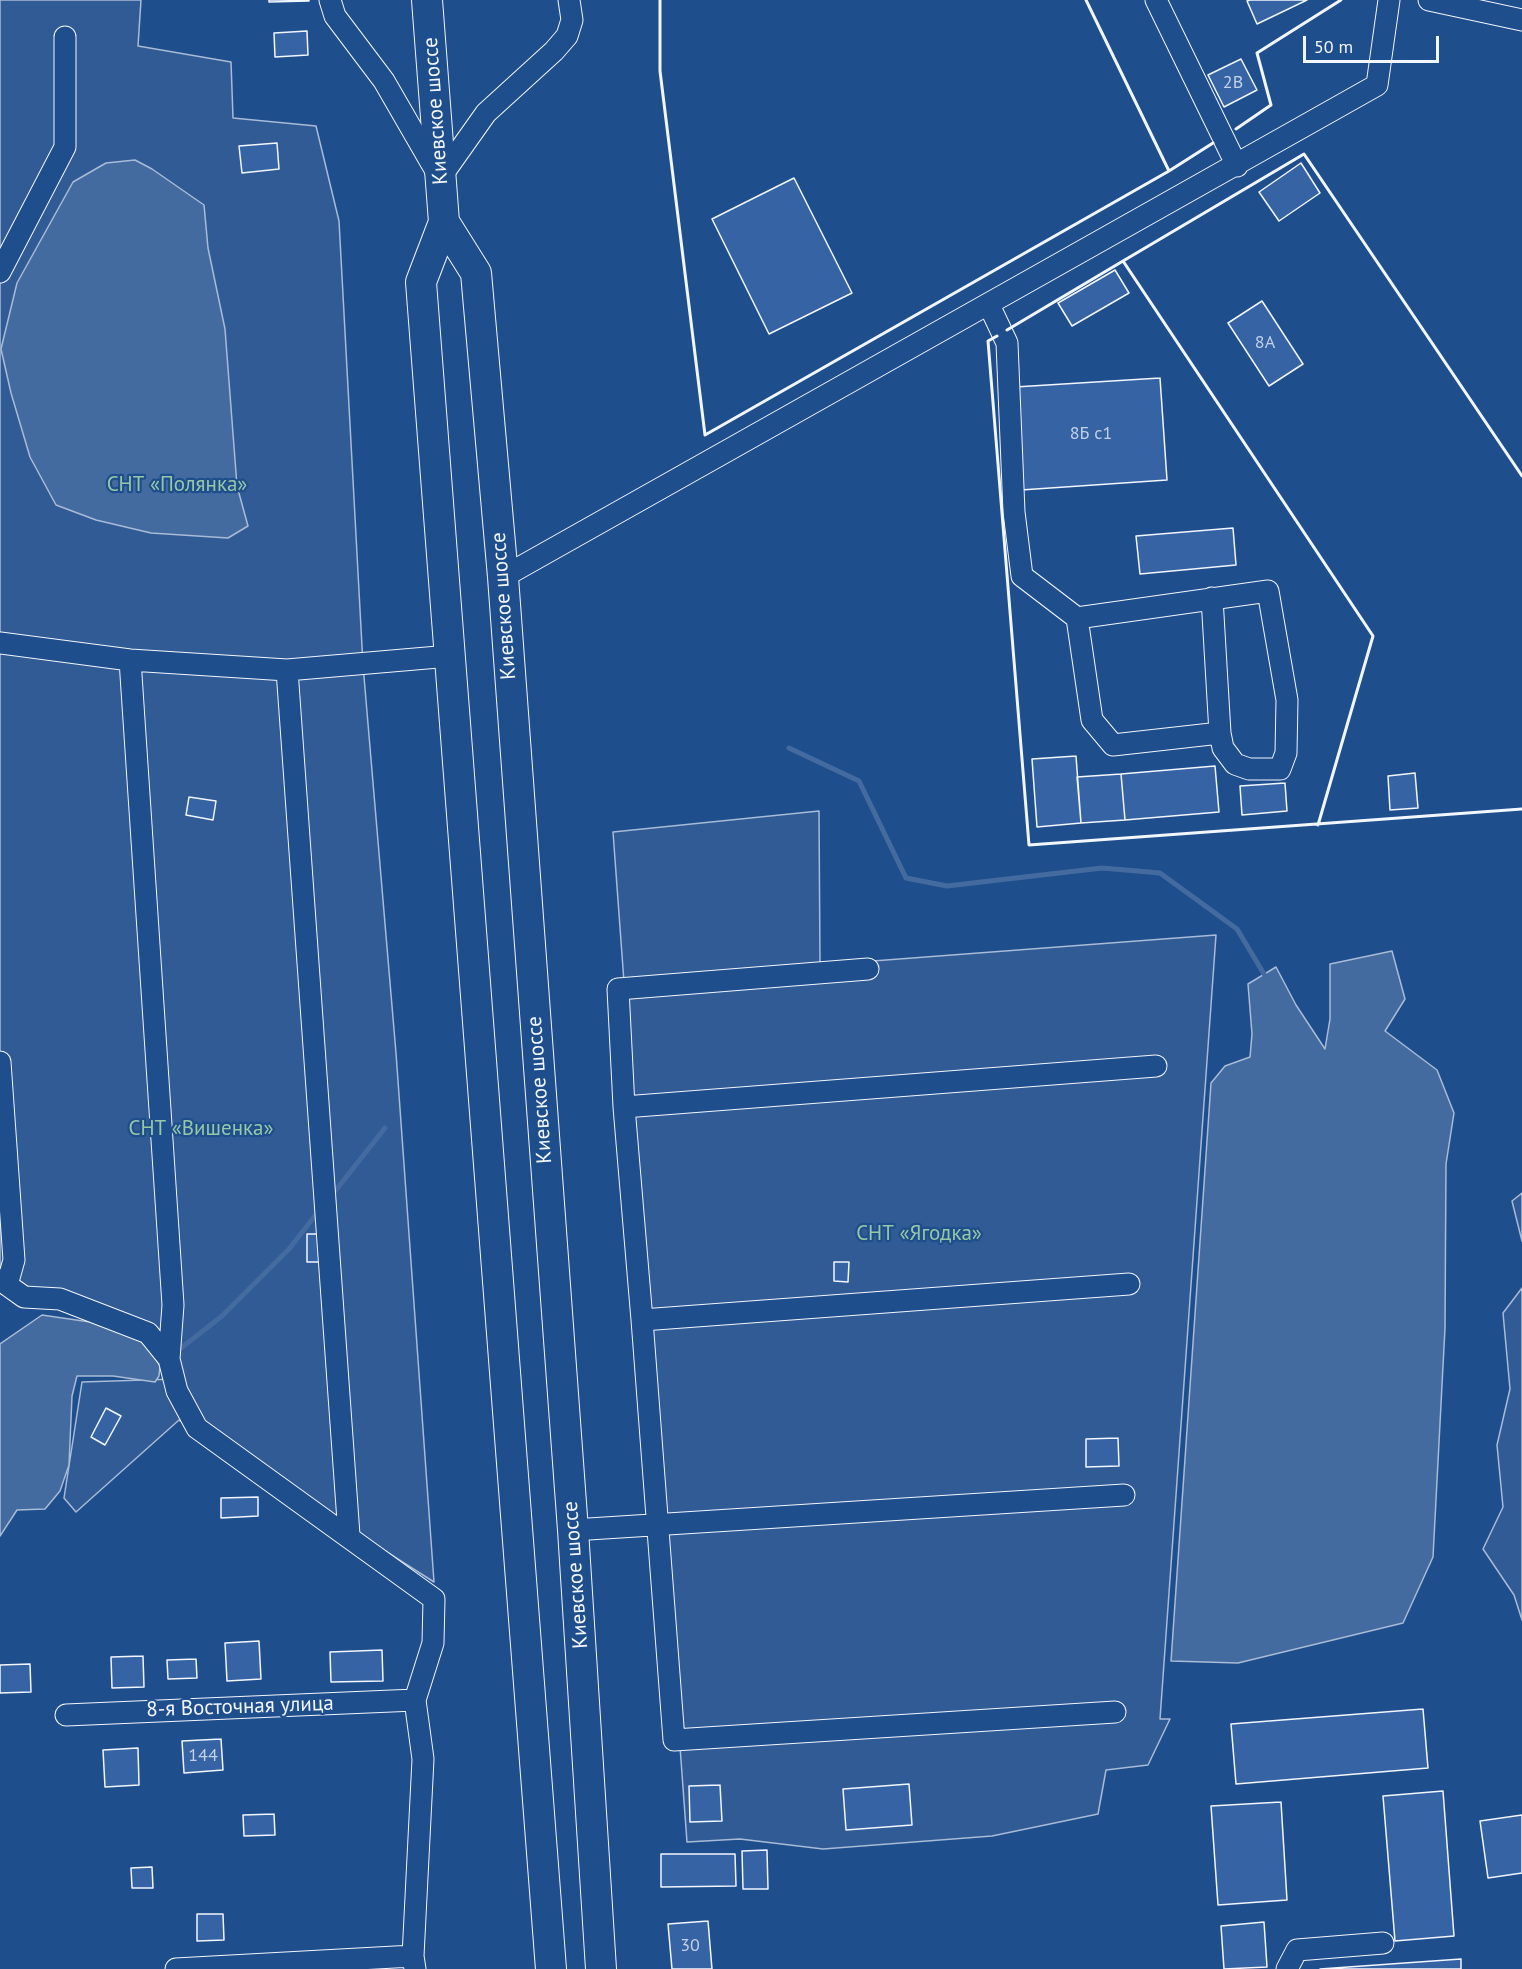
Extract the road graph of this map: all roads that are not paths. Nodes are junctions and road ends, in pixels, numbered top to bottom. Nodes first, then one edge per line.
1 (330, 0) edge
2 (427, 0) edge
3 (569, 0) edge
4 (1156, 0) edge
5 (1389, 0) edge
6 (1429, 0) edge
7 (1522, 20) edge
8 (65, 38) dead end
9 (1237, 166) junction
10 (441, 178) junction
11 (444, 222) junction
12 (0, 272) edge
13 (989, 305) junction
14 (503, 577) junction
15 (1212, 598) junction
16 (1077, 618) junction
17 (0, 643) edge
18 (450, 656) junction
19 (130, 660) junction
20 (287, 670) junction
21 (1220, 733) junction
22 (868, 969) dead end
23 (0, 1062) edge
24 (1156, 1066) dead end
25 (624, 1107) junction
26 (3, 1282) edge
27 (1129, 1284) dead end
28 (642, 1320) junction
29 (169, 1359) junction
30 (1124, 1495) dead end
31 (656, 1525) junction
32 (573, 1530) junction
33 (349, 1535) junction
34 (415, 1700) junction
35 (1115, 1712) dead end
36 (66, 1715) dead end
37 (1383, 1943) dead end
38 (414, 1963) edge
39 (176, 1969) edge
40 (551, 1969) edge
41 (601, 1969) edge
42 (1287, 1969) edge

1 - 10 street
2 - 10 highway, Киевское шоссе
3 - 10 street
4 - 9 street
5 - 9 street
6 - 7 street
8 - 12 street
9 - 13 street
10 - 11 highway, Киевское шоссе
11 - 14 highway, Киевское шоссе
11 - 18 highway, Киевское шоссе
13 - 14 street
13 - 16 street
14 - 32 highway, Киевское шоссе
15 - 16 street
15 - 21 street
15 - 21 street
16 - 21 street
17 - 19 street
18 - 20 street
18 - 40 highway, Киевское шоссе
19 - 20 street
19 - 29 street
20 - 33 street
22 - 25 street
23 - 26 street
24 - 25 street
25 - 28 street
26 - 29 street
27 - 28 street
28 - 31 street
29 - 33 street
30 - 31 street
31 - 32 street
31 - 35 street
32 - 41 highway, Киевское шоссе
33 - 34 street
34 - 36 street, 8-я Восточная улица
34 - 38 street
37 - 42 street
38 - 39 street

